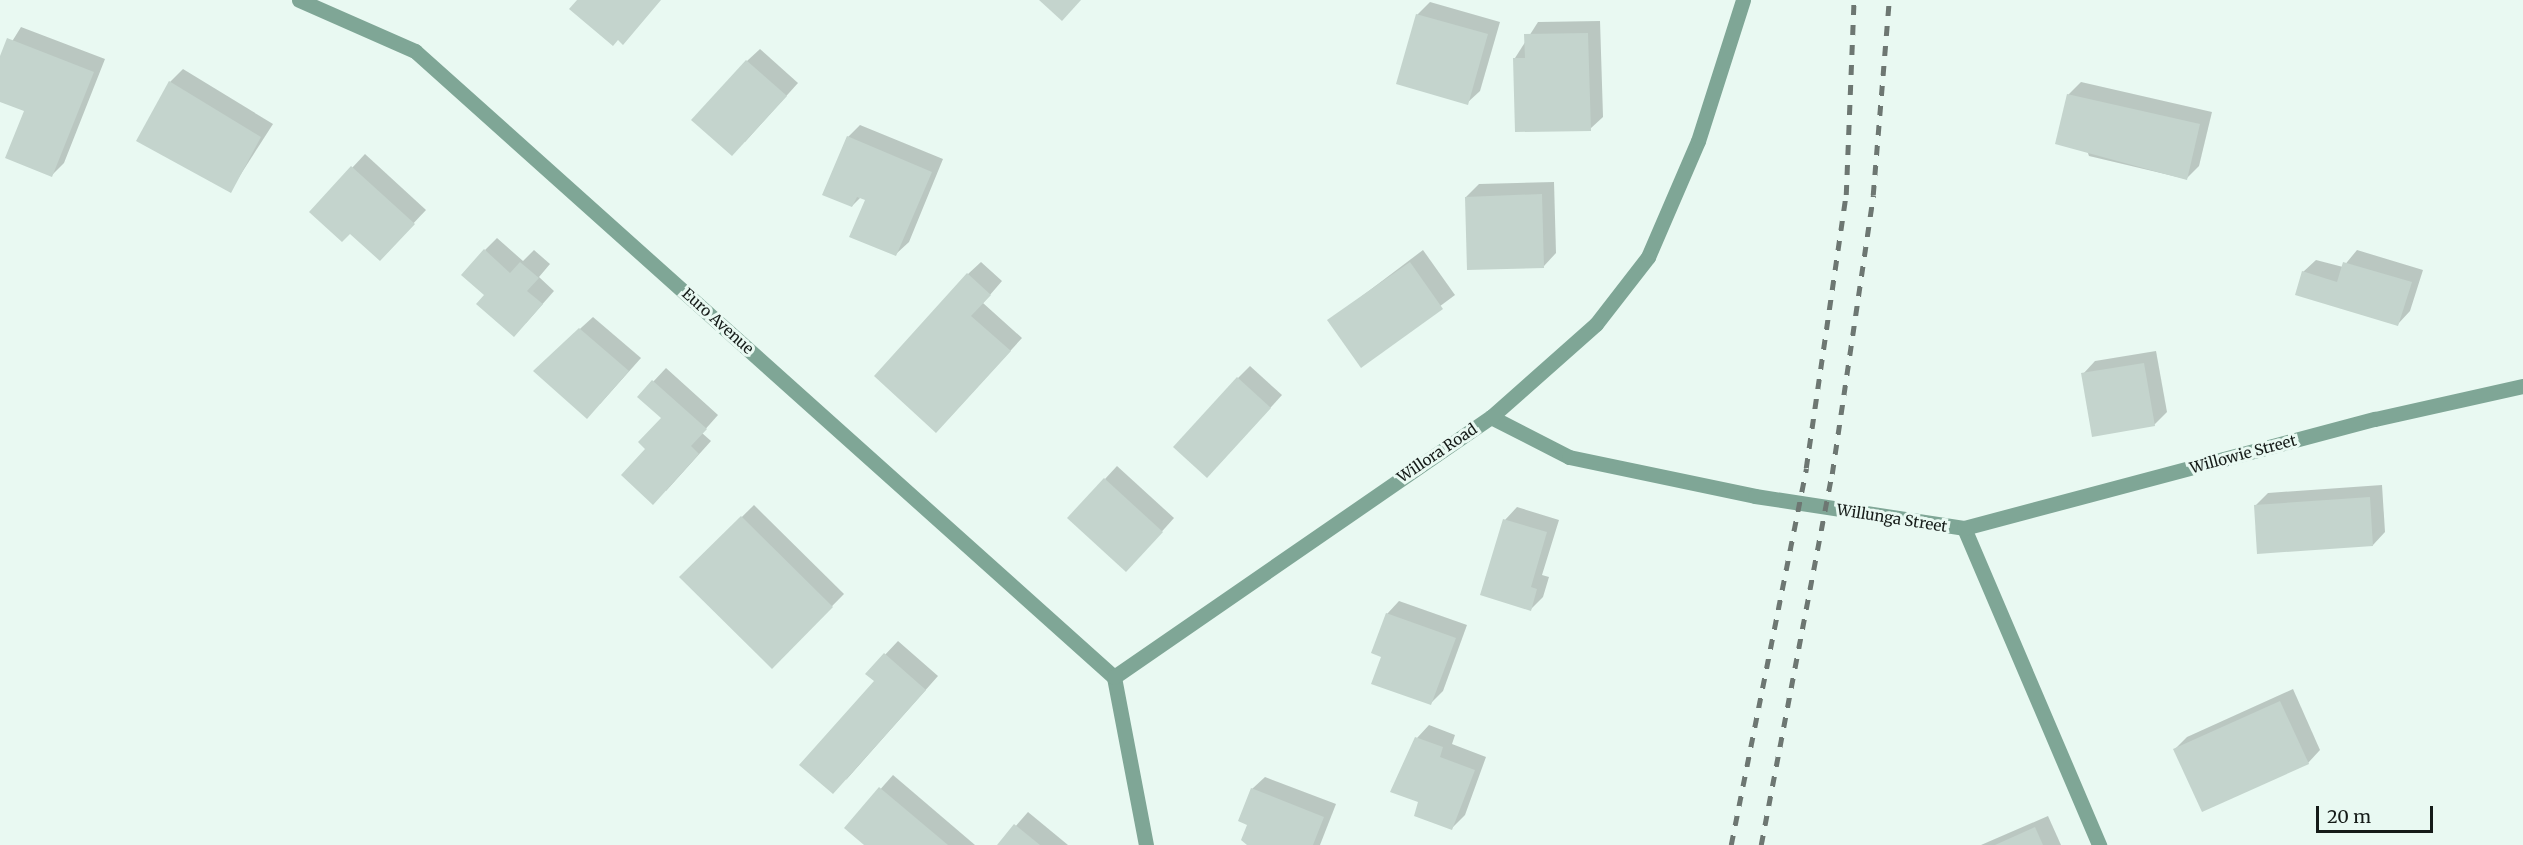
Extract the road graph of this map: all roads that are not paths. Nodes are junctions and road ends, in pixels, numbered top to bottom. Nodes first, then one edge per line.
1 (298, 0) edge
2 (1743, 0) edge
3 (2523, 386) edge
4 (1491, 417) junction
5 (1964, 528) junction
6 (1114, 677) junction
7 (1146, 845) edge
8 (2099, 845) edge

1 - 6 street, Euro Avenue
2 - 4 street, Willora Road
3 - 5 street, Willowie Street
4 - 5 street, Willunga Street
4 - 6 street, Willora Road
5 - 8 street, Willunga Street
6 - 7 street

